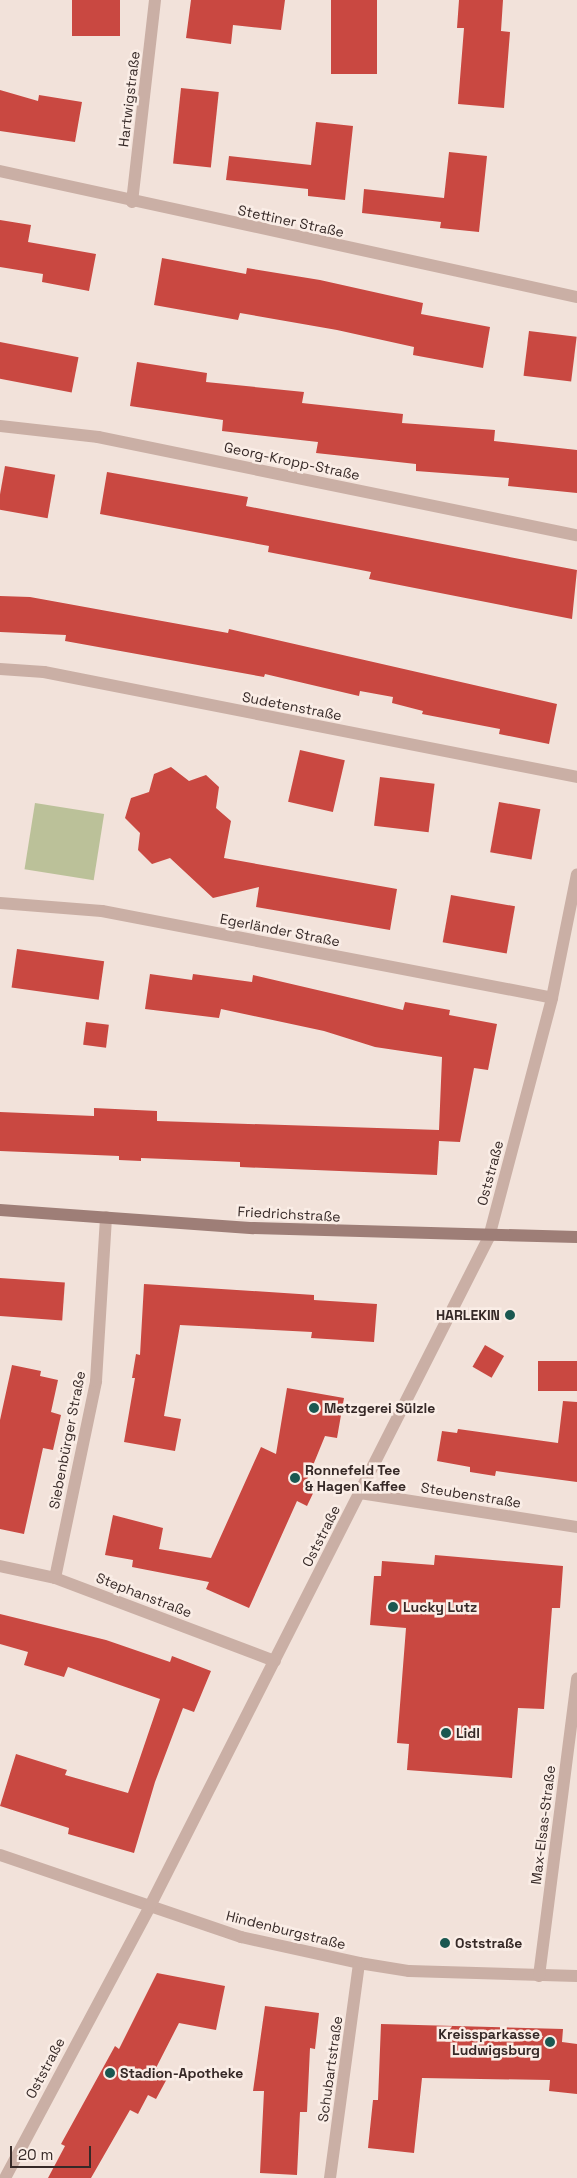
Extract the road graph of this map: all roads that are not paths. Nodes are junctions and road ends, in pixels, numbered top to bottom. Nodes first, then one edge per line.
1 (156, 0) edge
2 (0, 172) edge
3 (132, 202) junction
4 (577, 297) edge
5 (0, 426) edge
6 (577, 535) edge
7 (0, 669) edge
8 (577, 777) edge
9 (577, 874) edge
10 (0, 903) edge
11 (552, 998) junction
12 (0, 1210) edge
13 (106, 1217) junction
14 (489, 1237) junction
15 (577, 1237) edge
16 (360, 1493) junction
17 (577, 1526) edge
18 (0, 1566) edge
19 (55, 1578) junction
20 (275, 1661) junction
21 (577, 1678) edge
22 (0, 1856) edge
23 (149, 1908) junction
24 (359, 1963) junction
25 (539, 1976) junction
26 (577, 1976) edge
27 (4, 2178) edge
28 (330, 2178) edge

1 - 3 street, Hartwigstraße
2 - 3 street, Stettiner Straße
3 - 4 street, Stettiner Straße
5 - 6 street, Georg-Kropp-Straße
7 - 8 street, Sudetenstraße
9 - 11 street, Oststraße
10 - 11 street, Egerländer Straße
11 - 14 street, Oststraße
12 - 13 main road, Friedrichstraße
13 - 14 main road, Friedrichstraße
13 - 19 street, Siebenbürger Straße
14 - 15 main road, Friedrichstraße
14 - 16 street, Oststraße
16 - 17 street, Steubenstraße
16 - 20 street, Oststraße
18 - 19 street, Stephanstraße
19 - 20 street, Stephanstraße
20 - 23 street, Oststraße
21 - 25 street, Max-Elsas-Straße
22 - 23 street, Hindenburgstraße
23 - 24 street, Hindenburgstraße
23 - 27 street, Oststraße
24 - 25 street, Hindenburgstraße
24 - 28 street, Schubartstraße
25 - 26 street, Hindenburgstraße

